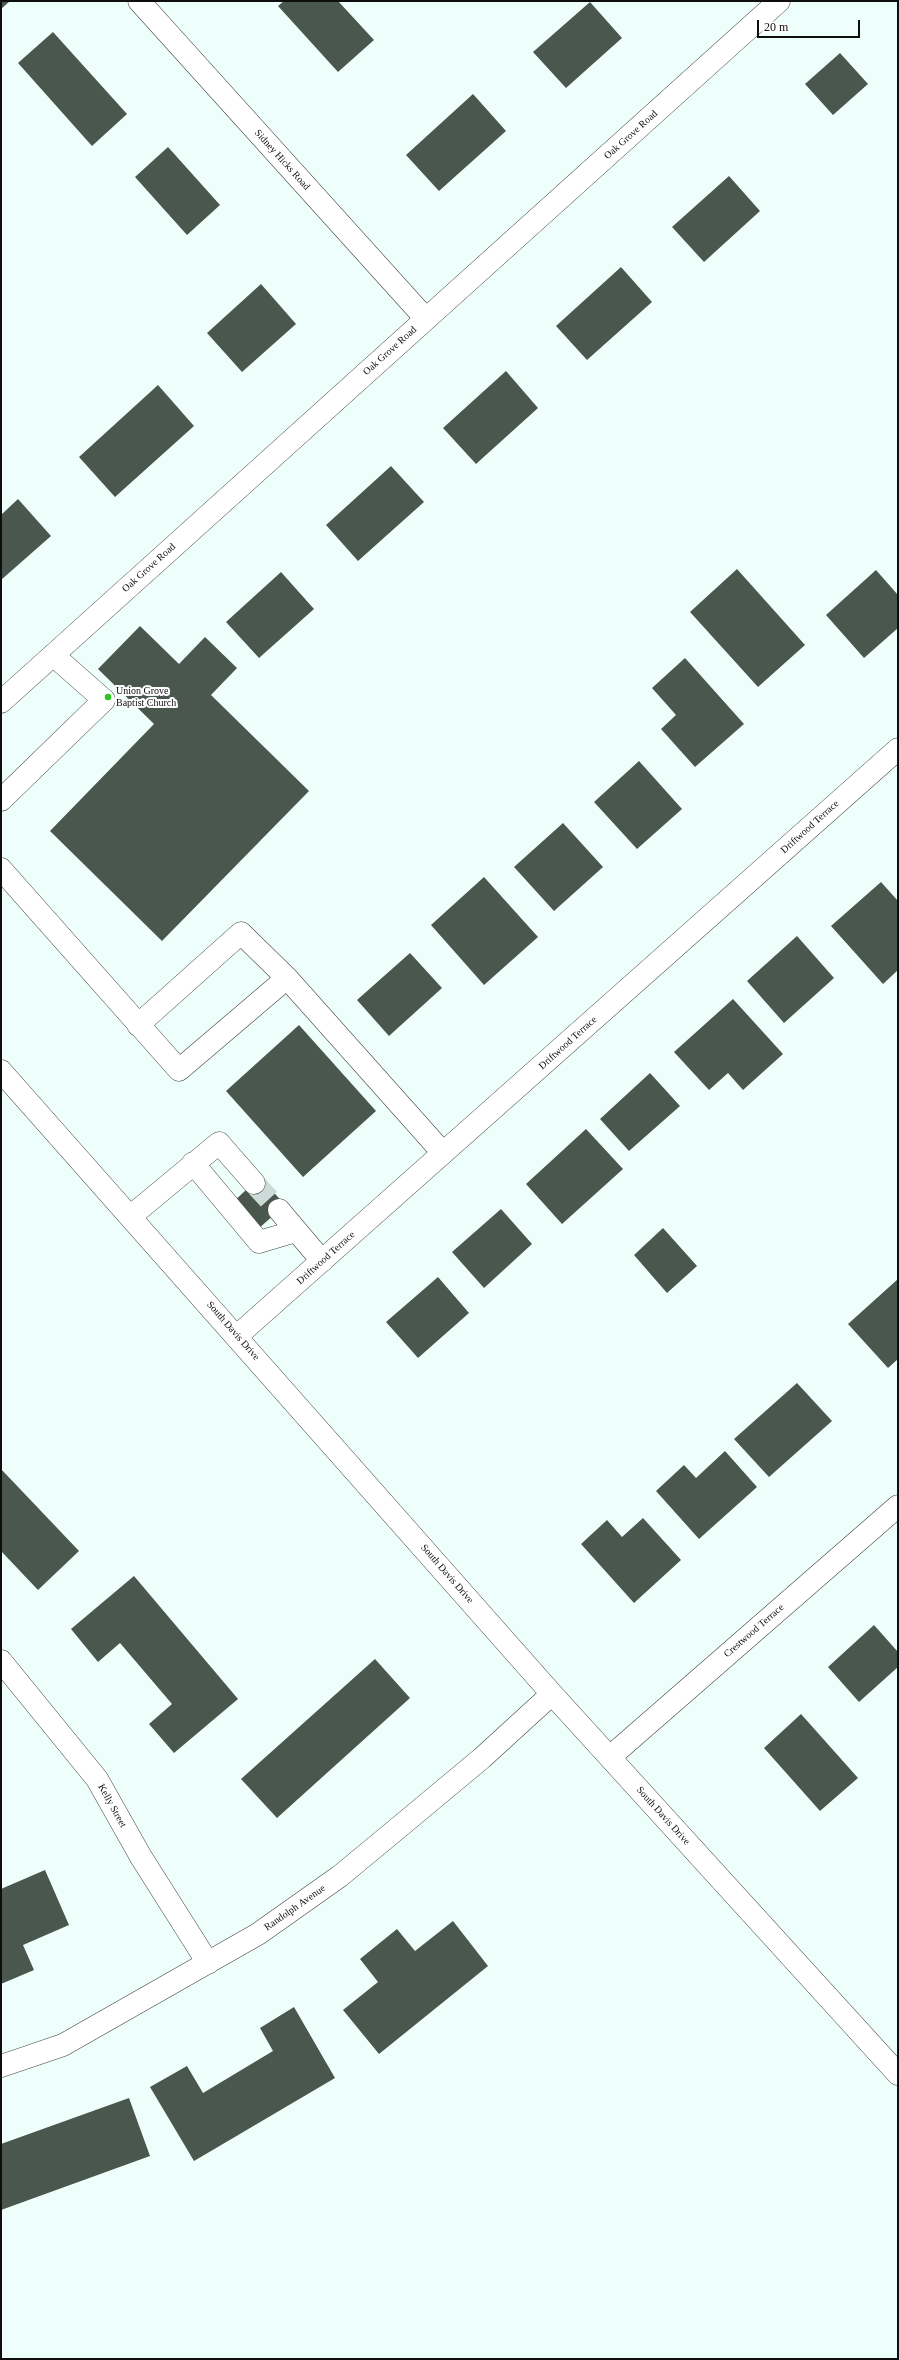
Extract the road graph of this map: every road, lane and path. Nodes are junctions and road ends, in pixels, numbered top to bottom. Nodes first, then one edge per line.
1 (139, 1) edge
2 (779, 1) edge
3 (426, 319) junction
4 (53, 655) junction
5 (1, 702) edge
6 (898, 749) edge
7 (1, 800) edge
8 (1, 869) edge
9 (287, 978) junction
10 (138, 1025) junction
11 (1, 1071) edge
12 (444, 1153) junction
13 (193, 1164) junction
14 (254, 1183) tunnel mouth
15 (279, 1210) tunnel mouth
16 (131, 1216) junction
17 (296, 1231) junction
18 (322, 1261) junction
19 (237, 1336) junction
20 (898, 1506) edge
21 (1, 1661) edge
22 (552, 1694) junction
23 (610, 1757) junction
24 (208, 1963) junction
25 (1, 2066) edge
26 (898, 2074) edge

1 - 3 street, Sidney Hicks Road
2 - 3 street, Oak Grove Road
3 - 4 street, Oak Grove Road
4 - 5 street, Oak Grove Road
4 - 7 street
6 - 12 street, Driftwood Terrace
8 - 10 street
9 - 10 street
9 - 10 street
9 - 12 street
11 - 16 street, South Davis Drive
12 - 18 street, Driftwood Terrace
13 - 14 street
13 - 16 street
13 - 17 street
15 - 17 street
16 - 19 street, South Davis Drive
17 - 18 street
18 - 19 street, Driftwood Terrace
19 - 22 street, South Davis Drive
20 - 23 street, Crestwood Terrace
21 - 24 street, Kelly Street
22 - 23 street, South Davis Drive
22 - 24 street, Randolph Avenue
23 - 26 street, South Davis Drive
24 - 25 street, Randolph Avenue

